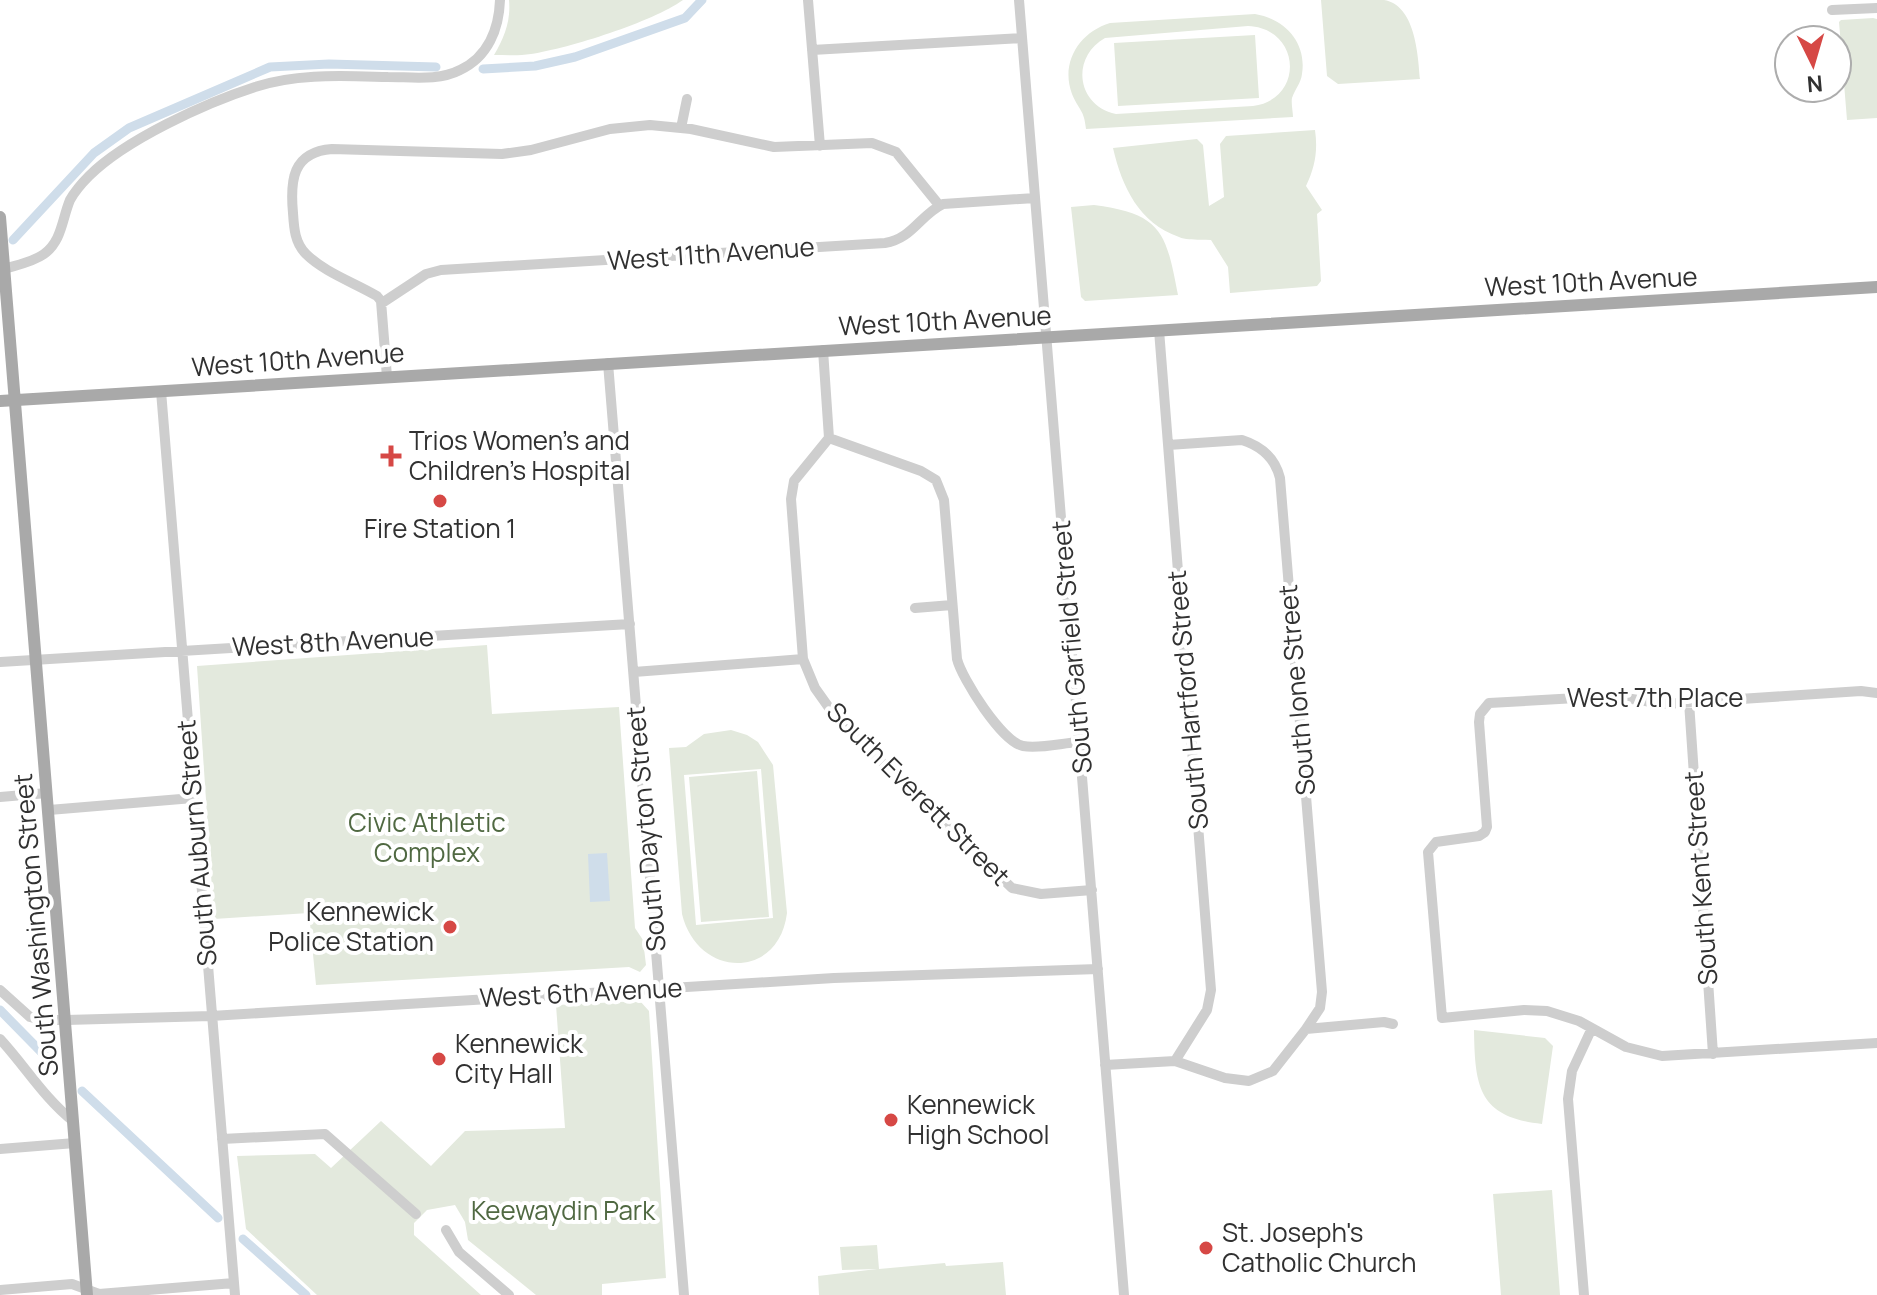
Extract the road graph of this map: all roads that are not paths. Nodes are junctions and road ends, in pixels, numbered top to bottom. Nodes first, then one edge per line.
1 (500, 0) edge
2 (808, 0) edge
3 (1019, 0) edge
4 (1877, 8) edge
5 (1832, 10) dead end
6 (1022, 38) junction
7 (812, 50) junction
8 (687, 99) dead end
9 (681, 128) junction
10 (820, 146) junction
11 (1035, 198) junction
12 (939, 205) junction
13 (0, 217) edge
14 (4, 269) junction
15 (1877, 287) edge
16 (382, 303) junction
17 (1159, 330) junction
18 (1046, 337) junction
19 (823, 350) junction
20 (608, 363) junction
21 (387, 377) junction
22 (161, 391) junction
23 (15, 400) junction
24 (0, 401) edge
25 (829, 438) junction
26 (1168, 445) junction
27 (952, 605) junction
28 (915, 608) dead end
29 (630, 624) junction
30 (181, 651) junction
31 (36, 659) junction
32 (803, 659) junction
33 (0, 662) edge
34 (634, 672) junction
35 (1877, 693) edge
36 (1689, 702) junction
37 (1079, 742) junction
38 (47, 793) junction
39 (0, 797) edge
40 (193, 798) junction
41 (49, 810) junction
42 (1092, 890) junction
43 (1098, 969) junction
44 (659, 988) junction
45 (0, 990) edge
46 (211, 1016) junction
47 (66, 1020) junction
48 (1393, 1024) dead end
49 (1592, 1028) junction
50 (1306, 1029) junction
51 (0, 1039) edge
52 (1877, 1043) edge
53 (1713, 1054) junction
54 (1175, 1061) junction
55 (1105, 1065) junction
56 (73, 1121) junction
57 (222, 1139) junction
58 (75, 1143) junction
59 (0, 1149) edge
60 (416, 1214) dead end
61 (446, 1230) dead end
62 (234, 1289) edge
63 (0, 1290) edge
64 (87, 1292) edge
65 (509, 1295) edge
66 (684, 1295) edge
67 (1124, 1295) edge
68 (1584, 1295) edge

1 - 14 street
2 - 7 street
3 - 6 street, South Garfield Street
4 - 5 street
6 - 7 street
6 - 11 street, South Garfield Street
7 - 10 street
8 - 9 street
9 - 10 street
9 - 16 street
10 - 12 street
11 - 12 street
11 - 18 street, South Garfield Street
12 - 16 street, West 11th Avenue
13 - 14 main road, South Washington Street
14 - 23 main road, South Washington Street
15 - 17 main road, West 10th Avenue
16 - 21 street
17 - 18 main road, West 10th Avenue
17 - 26 street, South Hartford Street
18 - 19 main road, West 10th Avenue
18 - 37 street, South Garfield Street
19 - 20 main road, West 10th Avenue
19 - 25 street
20 - 21 main road, West 10th Avenue
20 - 29 street, South Dayton Street
21 - 22 main road, West 10th Avenue
22 - 23 main road, West 10th Avenue
22 - 30 street, South Auburn Street
23 - 24 main road, West 10th Avenue
23 - 31 main road, South Washington Street
25 - 27 street
25 - 32 street, South Everett Street
26 - 50 street, South Ione Street
26 - 54 street, South Hartford Street
27 - 28 street
27 - 37 street
29 - 30 street, West 8th Avenue
29 - 34 street, South Dayton Street
30 - 31 street, West 8th Avenue
30 - 40 street, South Auburn Street
31 - 33 street, West 8th Avenue
31 - 38 main road, South Washington Street
32 - 34 street
32 - 42 street, South Everett Street
34 - 44 street, South Dayton Street
35 - 36 street, West 7th Place
36 - 49 street, West 7th Place
36 - 53 street, South Kent Street
37 - 42 street, South Garfield Street
38 - 39 street
38 - 41 main road, South Washington Street
40 - 41 street
40 - 46 street, South Auburn Street
41 - 47 main road, South Washington Street
42 - 43 street, South Garfield Street
43 - 44 street, West 6th Avenue
43 - 55 street, South Garfield Street
44 - 46 street, West 6th Avenue
44 - 66 street, South Dayton Street
45 - 47 street, West 6th Avenue
46 - 47 street, West 6th Avenue
46 - 57 street, South Auburn Street
47 - 56 main road, South Washington Street
48 - 50 street
49 - 53 street
49 - 68 street
50 - 54 street, South Ione Street
51 - 56 street
52 - 53 street
54 - 55 street
55 - 67 street, South Garfield Street
56 - 58 main road, South Washington Street
57 - 60 street
57 - 62 street, South Auburn Street
58 - 59 street
58 - 64 main road, South Washington Street
61 - 65 street
62 - 64 street
63 - 64 street

